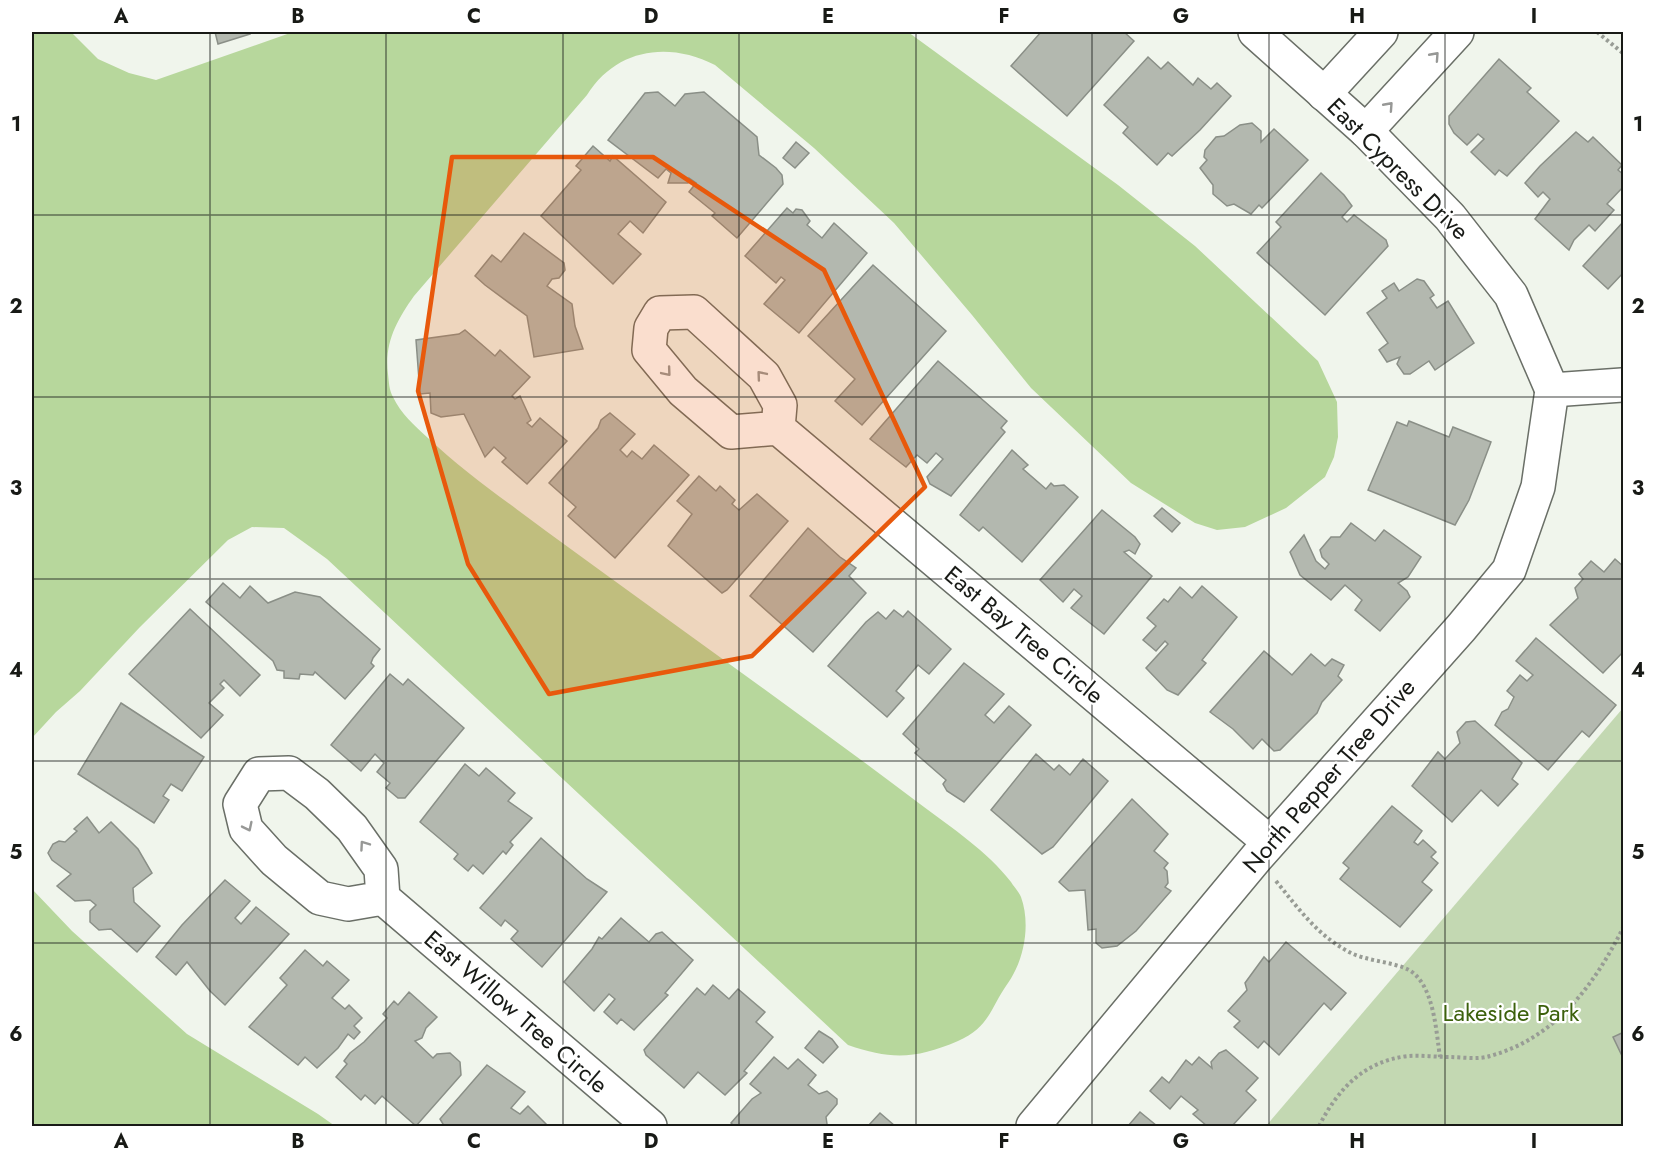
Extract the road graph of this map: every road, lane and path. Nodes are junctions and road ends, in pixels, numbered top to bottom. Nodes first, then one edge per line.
1 (1255, 32) edge
2 (1381, 32) edge
3 (1457, 32) edge
4 (1597, 32) edge
5 (1623, 54) edge
6 (1324, 94) junction
7 (1366, 131) junction
8 (1622, 385) dead end
9 (1552, 390) junction
10 (778, 428) dead end
11 (1263, 850) junction
12 (383, 898) junction
13 (1623, 926) edge
14 (1440, 1057) junction
15 (650, 1126) edge
16 (1033, 1126) edge
17 (1319, 1126) edge

1 - 6 street, East Cypress Drive
2 - 6 street
7 -> 3 street
4 - 5 path
6 - 7 street, East Cypress Drive
7 - 9 street, East Cypress Drive
8 - 9 street
9 - 11 street, North Pepper Tree Drive
10 - 11 street, East Bay Tree Circle
11 - 14 path
11 - 16 street, North Pepper Tree Drive
12 -> 12 street
12 - 15 street, East Willow Tree Circle
13 - 14 path
14 - 17 path

